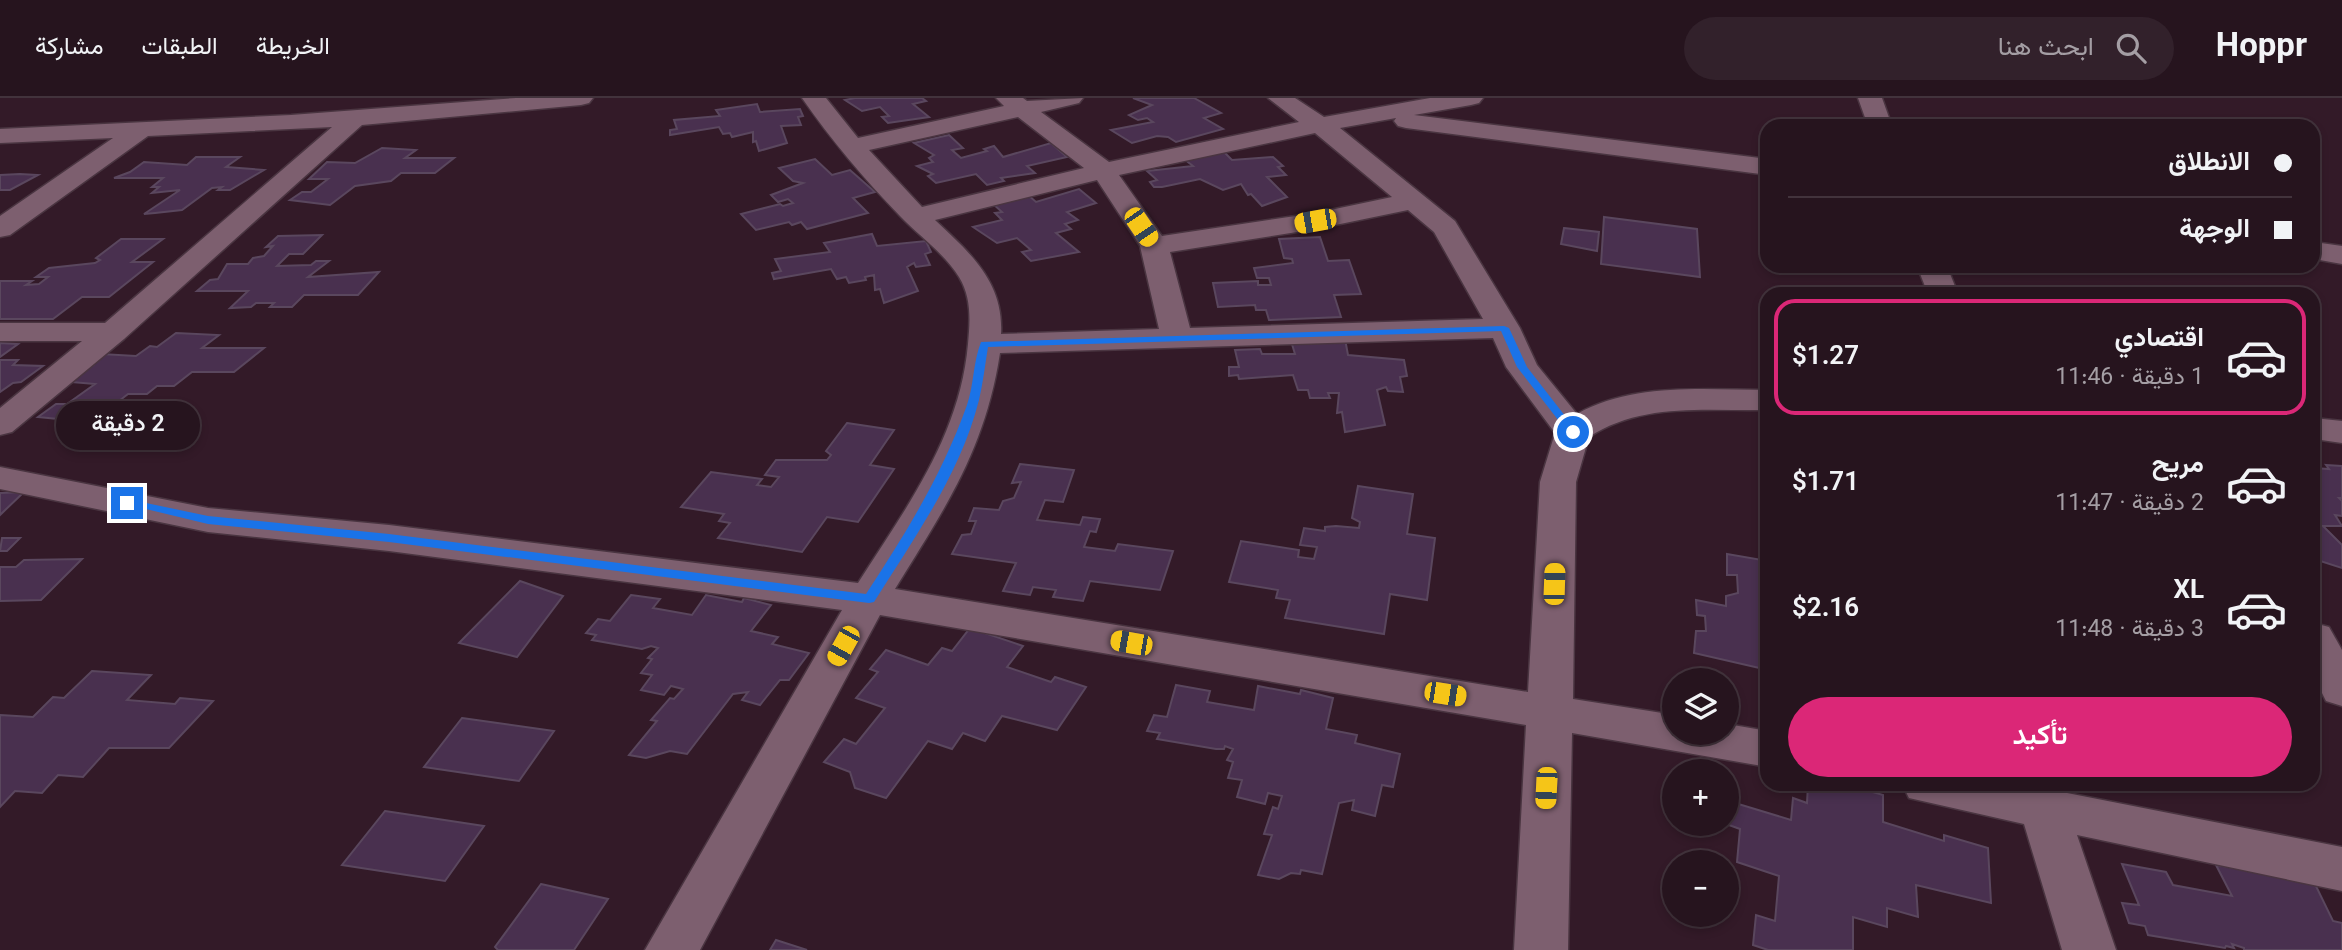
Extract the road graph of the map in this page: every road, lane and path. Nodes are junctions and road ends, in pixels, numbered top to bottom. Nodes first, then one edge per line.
1 (581, 98) edge
2 (814, 98) edge
3 (1071, 98) edge
4 (1280, 98) edge
5 (1471, 98) edge
6 (1870, 98) edge
7 (1017, 104) edge
8 (1362, 116) junction
9 (357, 117) junction
10 (1878, 119) edge
11 (1316, 123) junction
12 (142, 129) junction
13 (0, 136) edge
14 (851, 147) junction
15 (1760, 166) edge
16 (1102, 169) junction
17 (1415, 200) junction
18 (916, 217) junction
19 (0, 229) edge
20 (1154, 246) junction
21 (2320, 252) edge
22 (2342, 255) edge
23 (1504, 328) junction
24 (0, 332) edge
25 (113, 332) junction
26 (1177, 339) junction
27 (984, 344) junction
28 (1760, 400) edge
29 (0, 425) edge
30 (2320, 430) edge
31 (1573, 432) junction
32 (2342, 432) edge
33 (0, 478) edge
34 (869, 599) junction
35 (2320, 632) edge
36 (2342, 637) edge
37 (2320, 649) edge
38 (2342, 689) edge
39 (1549, 711) junction
40 (1662, 730) edge
41 (1739, 744) edge
42 (1760, 748) edge
43 (1987, 791) edge
44 (2040, 797) edge
45 (2342, 869) edge
46 (672, 950) edge
47 (1541, 950) edge
48 (2089, 950) edge

1 - 9 street
2 - 14 street
3 - 7 street
4 - 11 street
5 - 8 street
6 - 10 street
7 - 14 street
7 - 16 street
8 - 11 street
8 - 15 street
9 - 12 street
9 - 25 street
11 - 16 street
11 - 17 street
12 - 13 street
12 - 19 street
14 - 18 street
16 - 18 street
16 - 20 street
17 - 20 street
17 - 23 street
18 - 27 street
20 - 26 street
21 - 22 street
23 - 26 street
23 - 31 street
24 - 25 street
25 - 29 street
26 - 27 street
27 - 34 street
28 - 31 street
30 - 32 street
31 - 39 street
33 - 34 street
34 - 39 street
34 - 46 street
35 - 36 street
37 - 38 street
39 - 40 street
39 - 47 street
41 - 42 street
43 - 44 street
44 - 45 street
44 - 48 street

